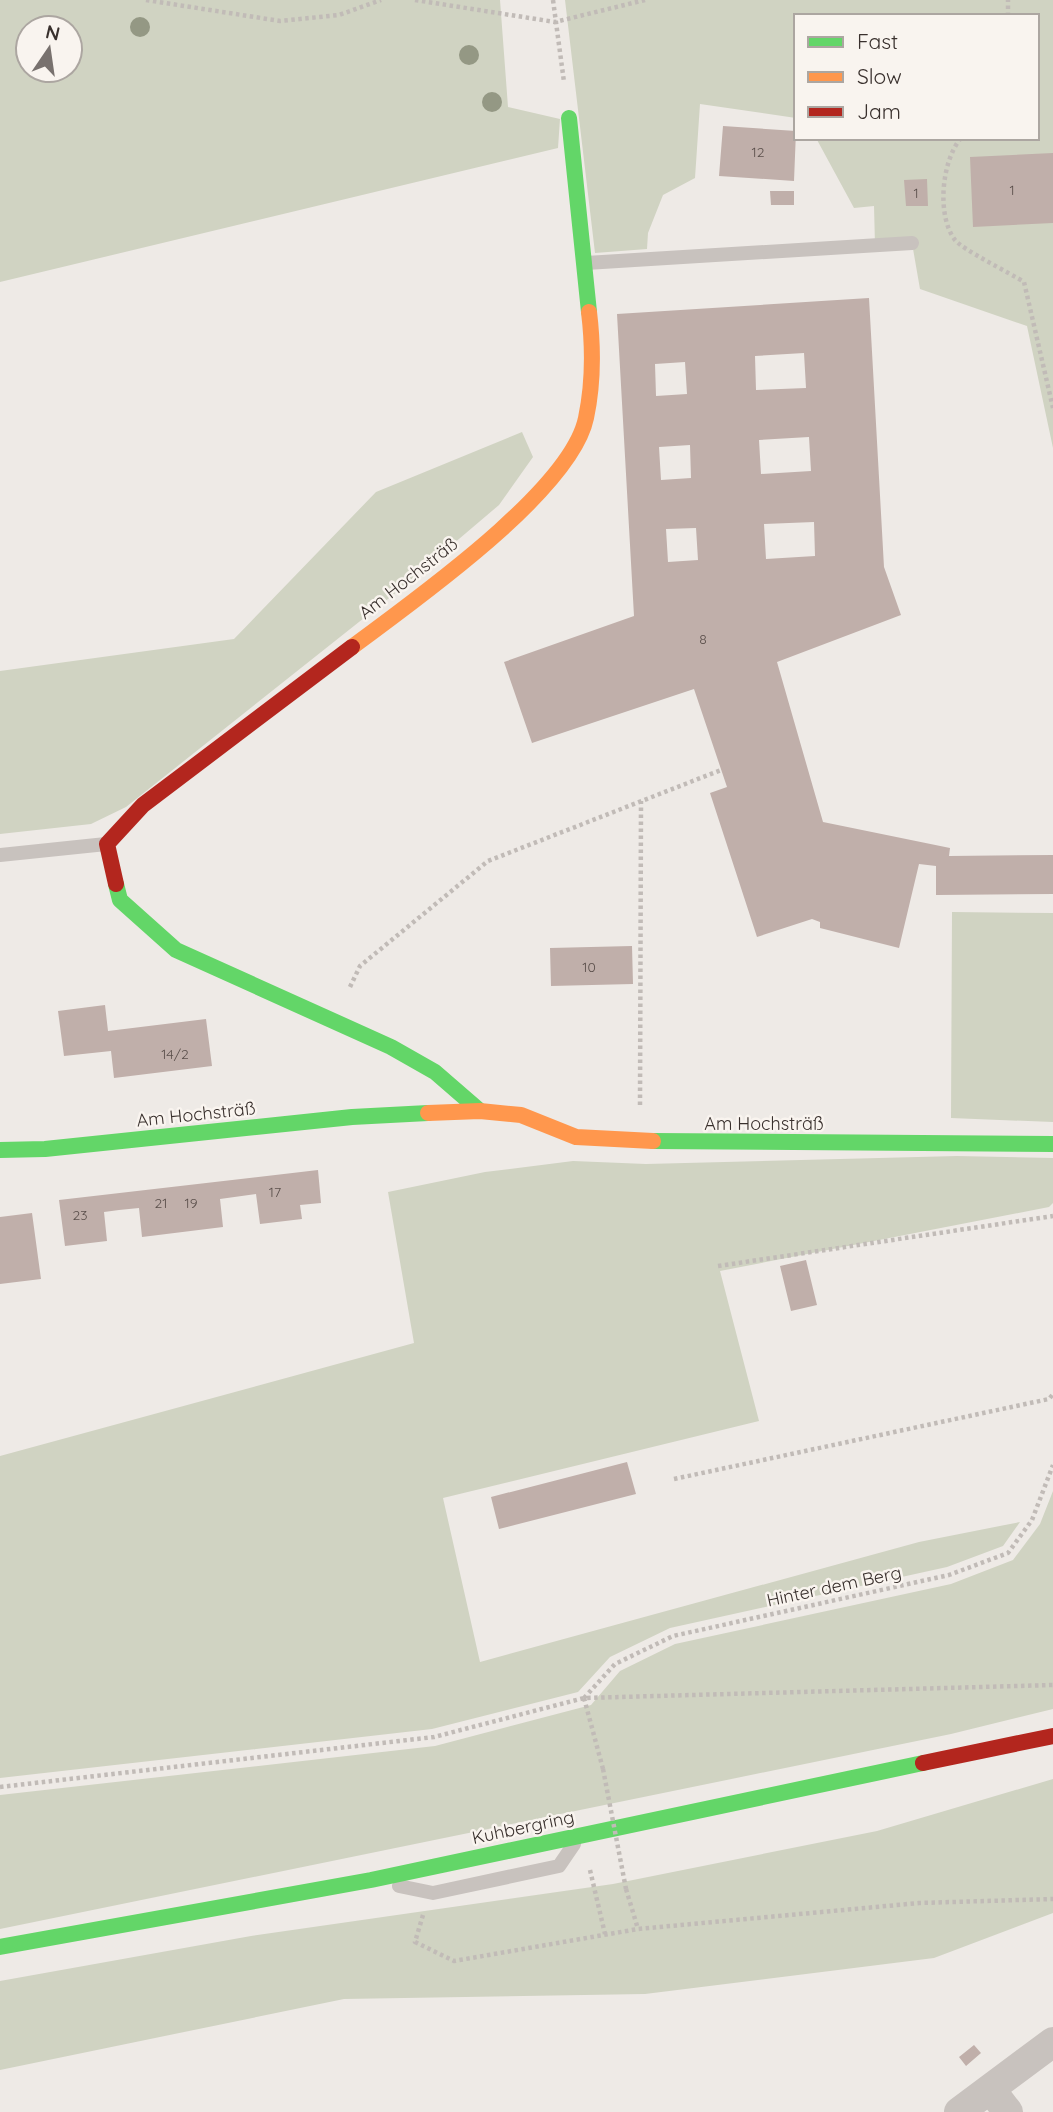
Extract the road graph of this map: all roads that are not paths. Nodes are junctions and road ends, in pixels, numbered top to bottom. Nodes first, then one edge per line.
1 (569, 118) road end
2 (912, 243) dead end
3 (586, 263) junction
4 (107, 844) junction
5 (0, 855) edge
6 (480, 1111) junction
7 (1053, 1144) edge
8 (0, 1150) edge
9 (1053, 1736) edge
10 (580, 1835) junction
11 (371, 1880) junction
12 (0, 1947) edge
13 (1053, 2042) edge
14 (999, 2101) edge
15 (959, 2112) edge

1 - 3 street, Am Hochsträß
2 - 3 lane
3 - 4 street, Am Hochsträß
4 - 5 lane
4 - 6 street
6 - 7 street, Am Hochsträß
6 - 8 street, Am Hochsträß
9 - 10 street, Kuhbergring
10 - 11 street, Kuhbergring
10 - 11 lane
11 - 12 street, Kuhbergring
13 - 14 street
14 - 15 street

